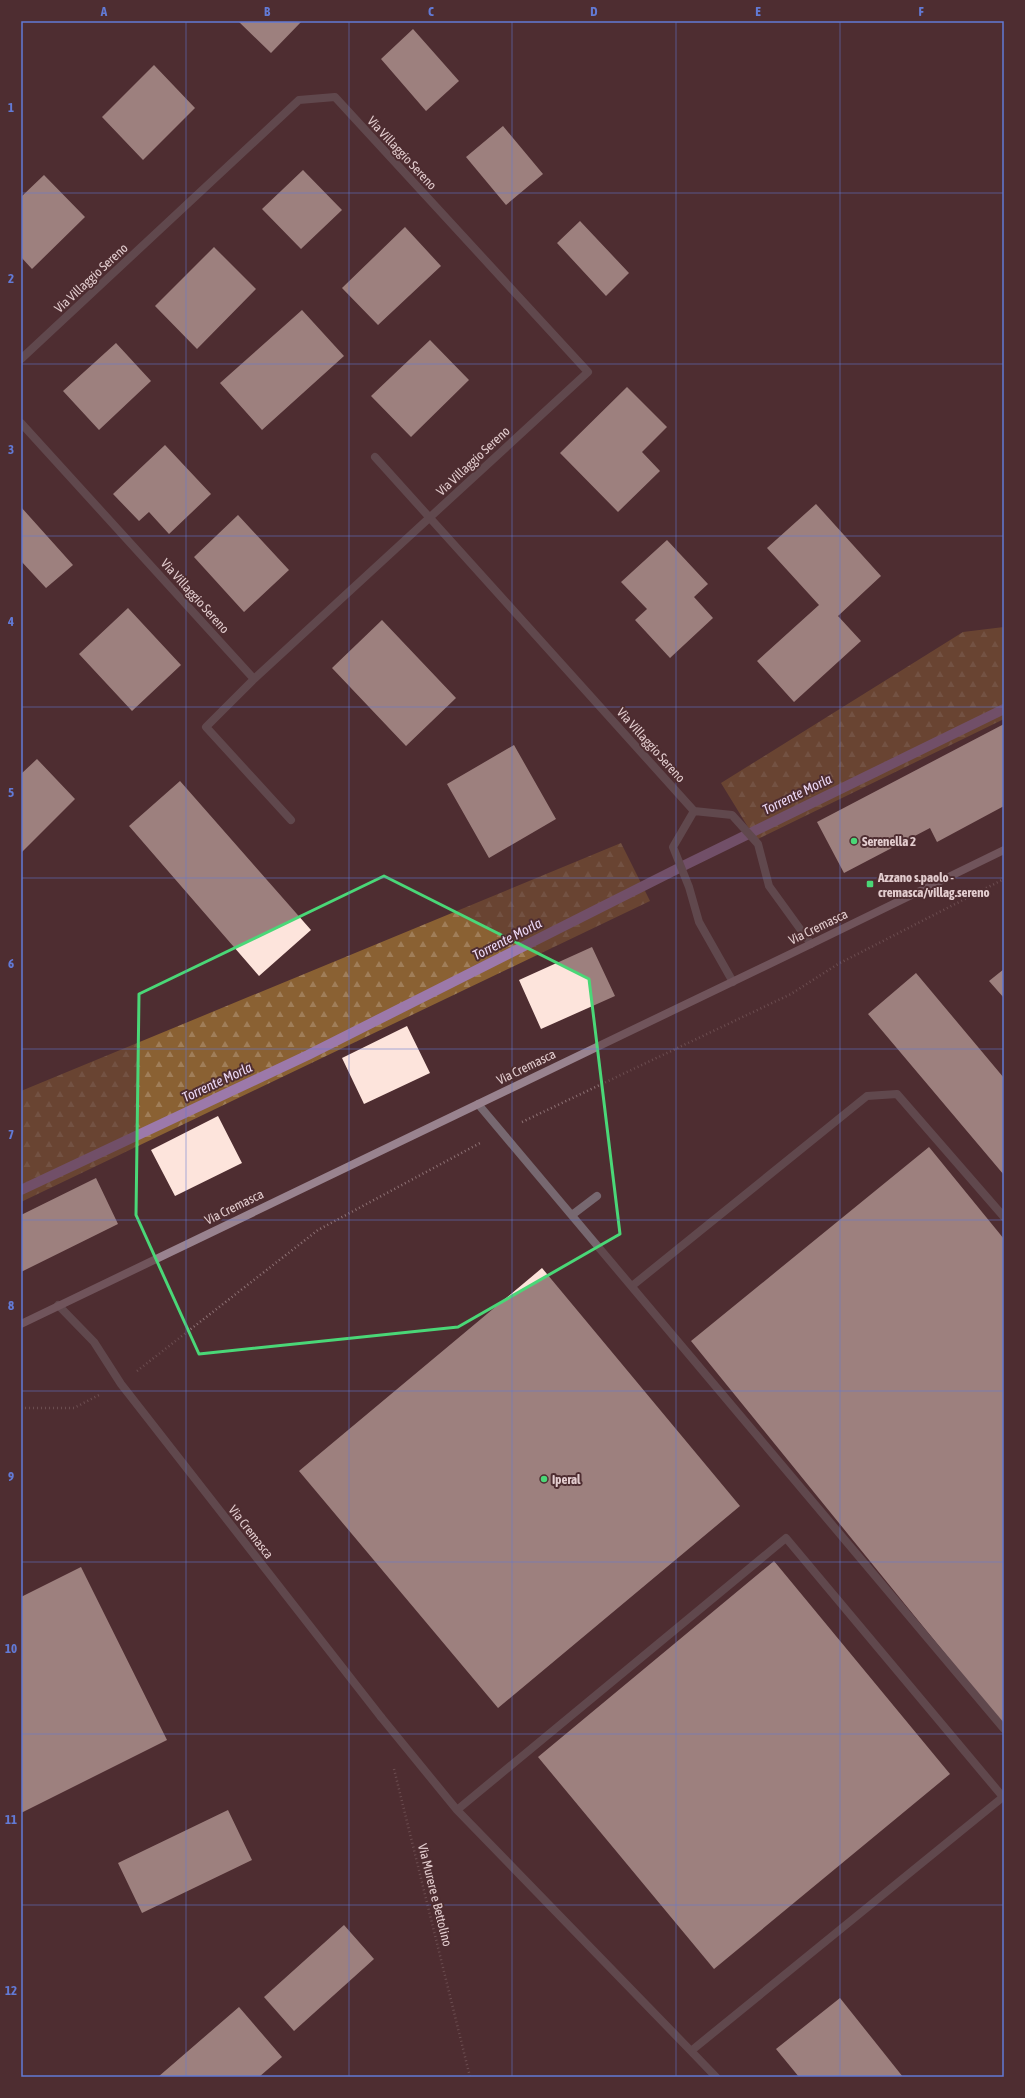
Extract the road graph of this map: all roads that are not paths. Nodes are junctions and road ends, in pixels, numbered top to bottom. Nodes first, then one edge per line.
1 (21, 359) edge
2 (21, 423) edge
3 (375, 457) dead end
4 (429, 518) junction
5 (254, 679) junction
6 (694, 811) junction
7 (291, 820) dead end
8 (1004, 850) edge
9 (811, 944) junction
10 (733, 982) junction
11 (478, 1104) junction
12 (597, 1196) dead end
13 (572, 1215) junction
14 (1004, 1217) edge
15 (632, 1286) junction
16 (58, 1305) junction
17 (21, 1324) edge
18 (1004, 1729) edge
19 (457, 1810) junction
20 (691, 2051) junction
21 (716, 2077) edge

1 - 4 street, Via Villaggio Sereno
2 - 5 street, Via Villaggio Sereno
3 - 4 street, Via Villaggio Sereno
4 - 5 street, Via Villaggio Sereno
4 - 6 street, Via Villaggio Sereno
5 - 7 street, Via Villaggio Sereno
6 - 9 street
6 - 10 street
8 - 9 main road, Via Cremasca
9 - 10 main road, Via Cremasca
10 - 11 main road, Via Cremasca
11 - 13 street
11 - 16 main road, Via Cremasca
12 - 13 street
13 - 15 street
14 - 15 street
15 - 18 street
16 - 17 main road, Via Cremasca
16 - 19 street, Via Cremasca
19 - 20 street, Via Cremasca
19 - 20 street
20 - 21 street, Via Cremasca

